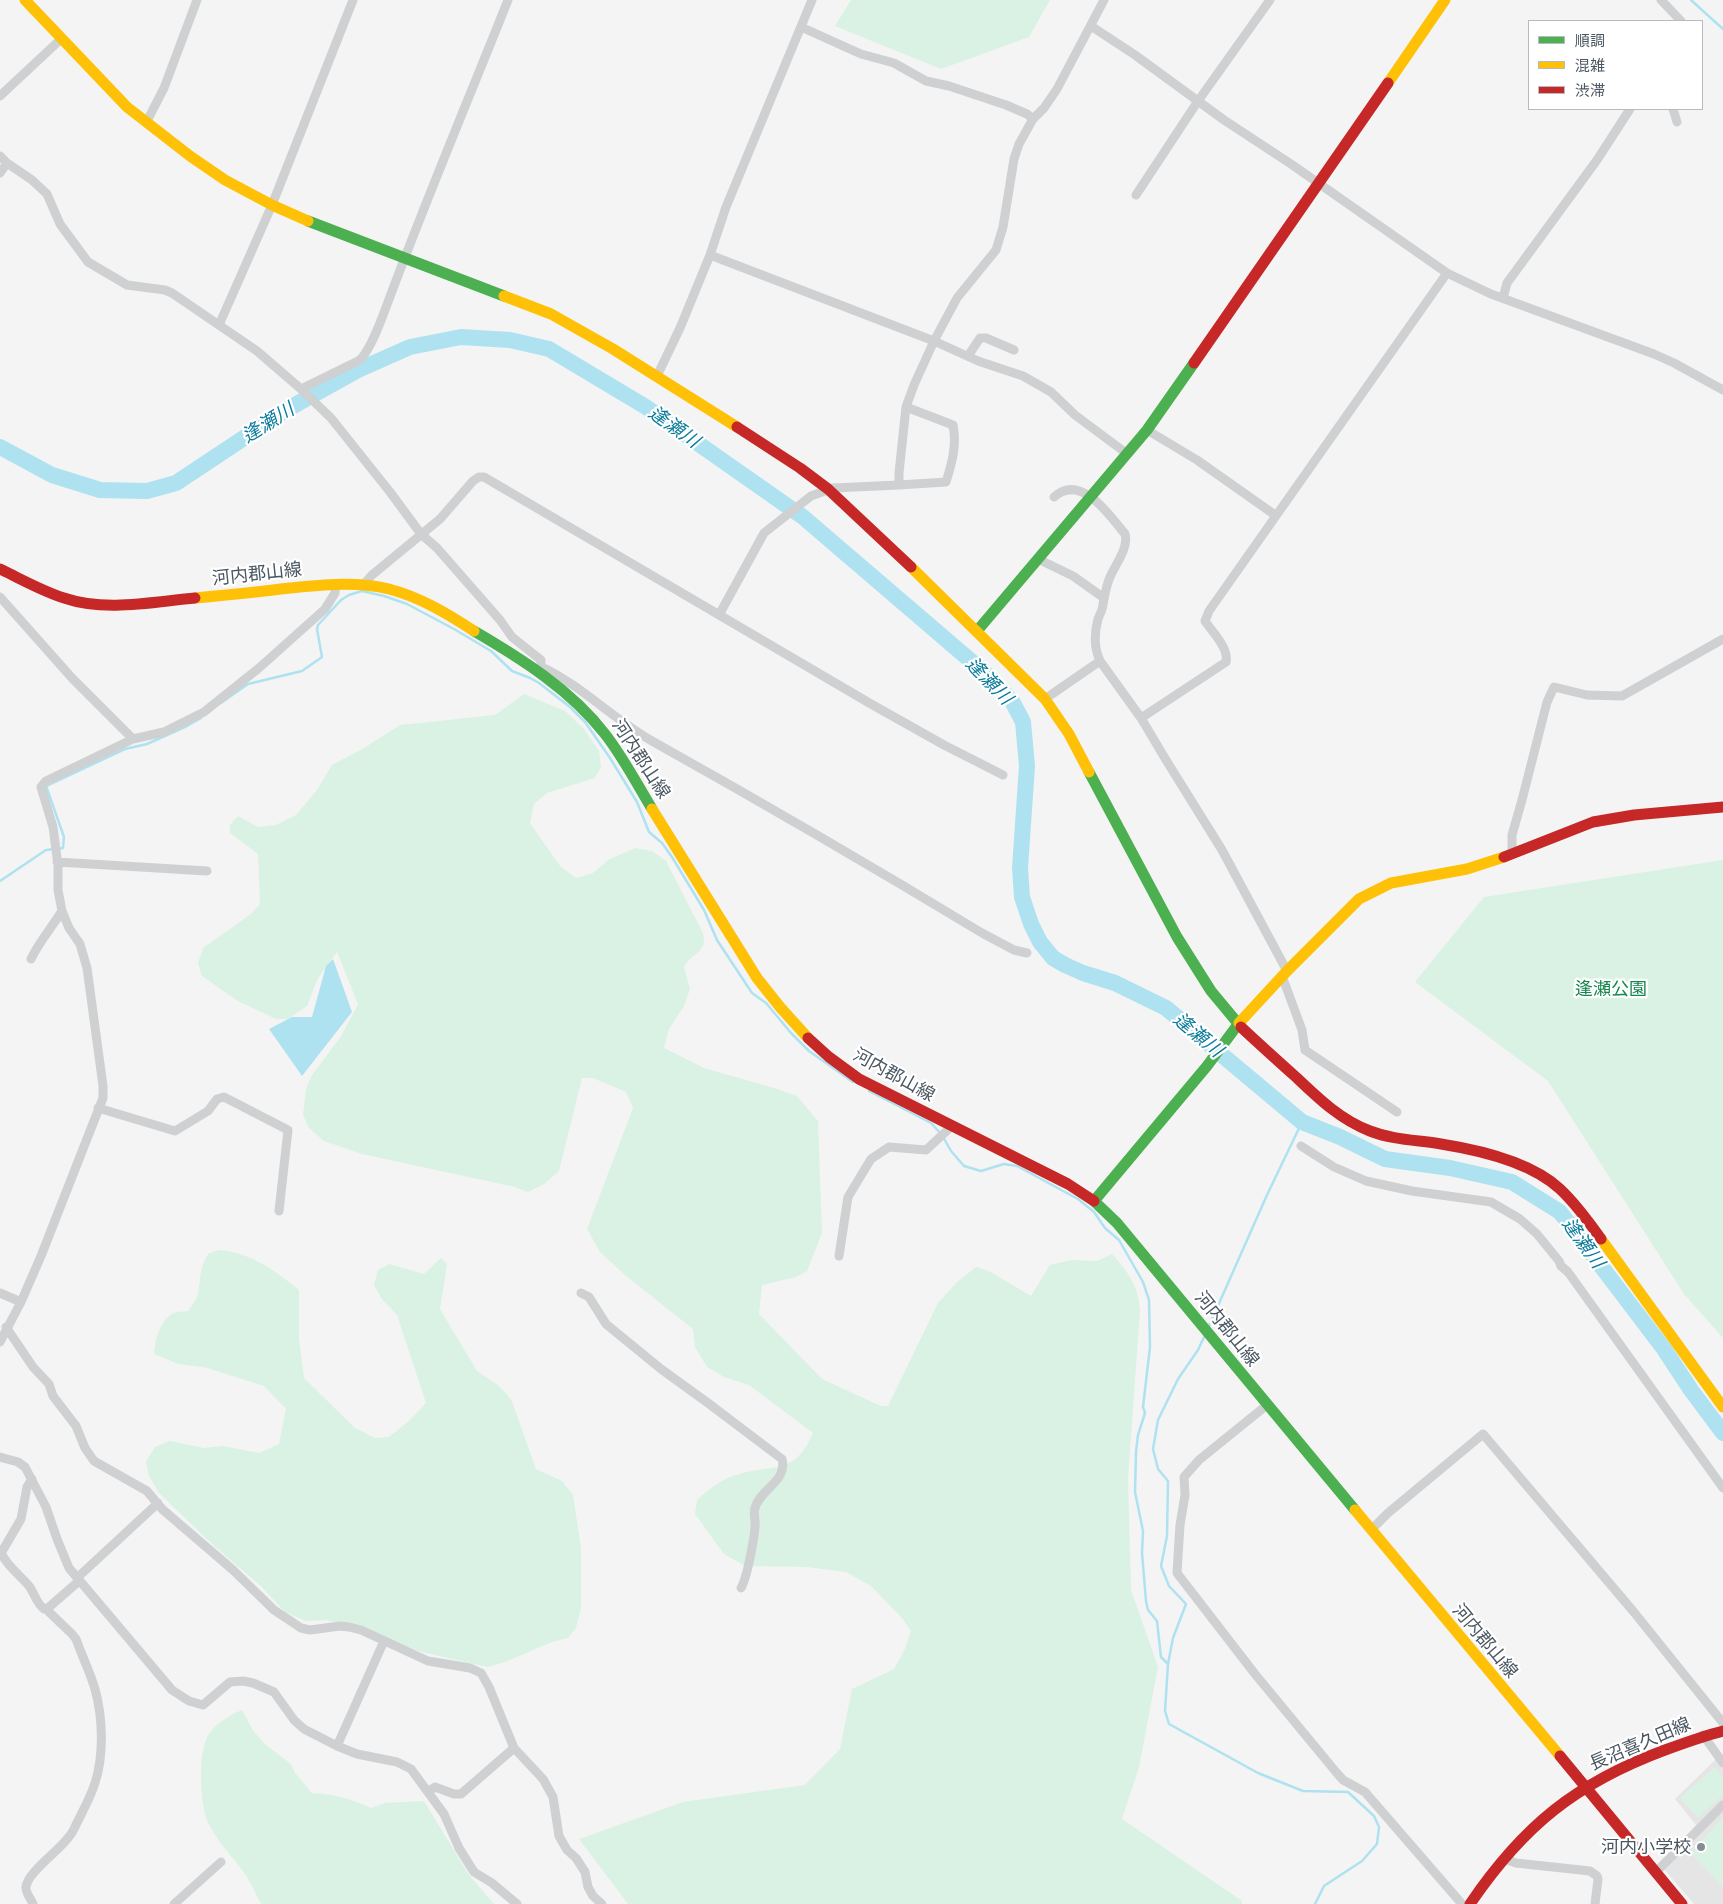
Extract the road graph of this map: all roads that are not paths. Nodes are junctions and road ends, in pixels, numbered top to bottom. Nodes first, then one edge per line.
1 (25, 0) edge
2 (197, 0) edge
3 (353, 0) edge
4 (508, 0) edge
5 (812, 0) edge
6 (1104, 0) edge
7 (1270, 0) edge
8 (1445, 0) edge
9 (1662, 0) edge
10 (1680, 20) edge
11 (1091, 26) junction
12 (801, 27) junction
13 (60, 39) junction
14 (0, 96) edge
15 (1198, 101) junction
16 (1629, 110) edge
17 (1674, 110) edge
18 (1033, 119) junction
19 (1677, 122) dead end
20 (146, 123) junction
21 (0, 156) edge
22 (7, 163) junction
23 (0, 173) edge
24 (1318, 183) junction
25 (1136, 195) dead end
26 (272, 205) junction
27 (710, 254) junction
28 (404, 258) junction
29 (1447, 273) junction
30 (1503, 298) junction
31 (219, 326) junction
32 (934, 341) junction
33 (1014, 350) dead end
34 (968, 356) junction
35 (657, 376) junction
36 (301, 389) junction
37 (1723, 390) edge
38 (906, 407) junction
39 (1147, 430) junction
40 (1126, 453) junction
41 (899, 485) junction
42 (828, 489) junction
43 (1090, 496) junction
44 (1054, 497) dead end
45 (1275, 515) junction
46 (421, 534) junction
47 (1038, 559) junction
48 (0, 569) edge
49 (336, 584) junction
50 (364, 584) junction
51 (0, 597) edge
52 (1104, 598) junction
53 (719, 615) junction
54 (976, 631) junction
55 (1723, 639) edge
56 (1100, 662) junction
57 (541, 670) junction
58 (1045, 699) junction
59 (1141, 718) junction
60 (133, 739) junction
61 (1002, 775) dead end
62 (1723, 807) edge
63 (1512, 854) junction
64 (57, 862) junction
65 (207, 871) dead end
66 (62, 911) junction
67 (1027, 953) dead end
68 (31, 959) dead end
69 (1285, 974) junction
70 (1236, 1027) junction
71 (98, 1108) junction
72 (1397, 1112) dead end
73 (952, 1126) junction
74 (1301, 1146) dead end
75 (1094, 1201) junction
76 (278, 1211) dead end
77 (838, 1256) dead end
78 (0, 1293) edge
79 (581, 1293) dead end
80 (21, 1302) junction
81 (6, 1327) junction
82 (0, 1342) edge
83 (1267, 1405) junction
84 (1723, 1407) edge
85 (0, 1457) edge
86 (32, 1479) junction
87 (1723, 1488) edge
88 (158, 1503) junction
89 (1371, 1530) junction
90 (0, 1554) edge
91 (78, 1579) junction
92 (741, 1588) dead end
93 (44, 1609) dead end
94 (384, 1641) junction
95 (1723, 1723) edge
96 (1723, 1731) edge
97 (1703, 1735) junction
98 (337, 1746) junction
99 (514, 1748) junction
100 (1723, 1763) edge
101 (1585, 1787) junction
102 (429, 1791) junction
103 (1723, 1805) edge
104 (1505, 1859) junction
105 (221, 1862) dead end
106 (1656, 1872) junction
107 (33, 1904) edge
108 (174, 1904) edge
109 (517, 1904) edge
110 (602, 1904) edge
111 (1462, 1904) edge
112 (1470, 1904) edge
113 (1595, 1904) edge
114 (1682, 1904) edge

1 - 13 street
2 - 20 street
3 - 26 street
4 - 28 street
5 - 12 street
6 - 11 street
7 - 15 street
8 - 24 street
9 - 10 street
11 - 15 street
11 - 18 street
12 - 18 street
12 - 27 street
13 - 14 street
13 - 20 street
15 - 24 street
15 - 25 street
16 - 30 street
17 - 19 street
18 - 32 street
20 - 26 street
21 - 22 street
22 - 23 street
22 - 31 street
24 - 29 street
24 - 39 street
26 - 28 street
26 - 31 street
27 - 32 street
27 - 35 street
28 - 35 street
28 - 36 street
29 - 30 street
29 - 45 street
30 - 37 street
31 - 36 street
32 - 34 street
32 - 38 street
33 - 34 street
34 - 40 street
35 - 42 street
36 - 46 street
38 - 41 street
38 - 41 street
39 - 40 street
39 - 45 street
40 - 43 street
41 - 42 street
42 - 53 street
42 - 54 street
43 - 44 street
43 - 47 street
43 - 52 street
45 - 59 street
46 - 50 street
46 - 53 street
46 - 57 street
47 - 52 street
47 - 54 street
48 - 49 street, 河内郡山線
49 - 50 street, 河内郡山線
49 - 60 street
50 - 57 street, 河内郡山線
51 - 60 street
52 - 56 street
53 - 61 street
54 - 58 street
55 - 63 street
56 - 58 street
56 - 59 street
57 - 67 street
57 - 73 street, 河内郡山線
58 - 70 street
59 - 69 street
60 - 64 street
62 - 63 street
63 - 69 street
64 - 65 street
64 - 66 street
66 - 68 street
66 - 71 street
69 - 70 street
69 - 72 street
70 - 75 street
70 - 84 street
71 - 76 street
71 - 80 street
73 - 75 street, 河内郡山線
73 - 77 street
74 - 87 street
75 - 83 street, 河内郡山線
78 - 80 street
79 - 92 street
80 - 81 street
81 - 82 street
81 - 88 street
83 - 89 street, 河内郡山線
83 - 111 street
85 - 86 street
86 - 90 street
86 - 91 street
88 - 91 street
88 - 94 street
89 - 95 street
89 - 101 street, 河内郡山線
90 - 93 street
91 - 98 street
91 - 107 street
94 - 98 street
94 - 99 street
96 - 97 street, 長沼喜久田線
97 - 100 street
97 - 101 street, 長沼喜久田線
98 - 102 street
99 - 102 street
99 - 110 street
101 - 104 street, 長沼喜久田線
101 - 106 street, 河内郡山線
102 - 109 street
103 - 106 street
104 - 112 street, 長沼喜久田線
104 - 113 street
105 - 108 street
106 - 114 street, 河内郡山線

